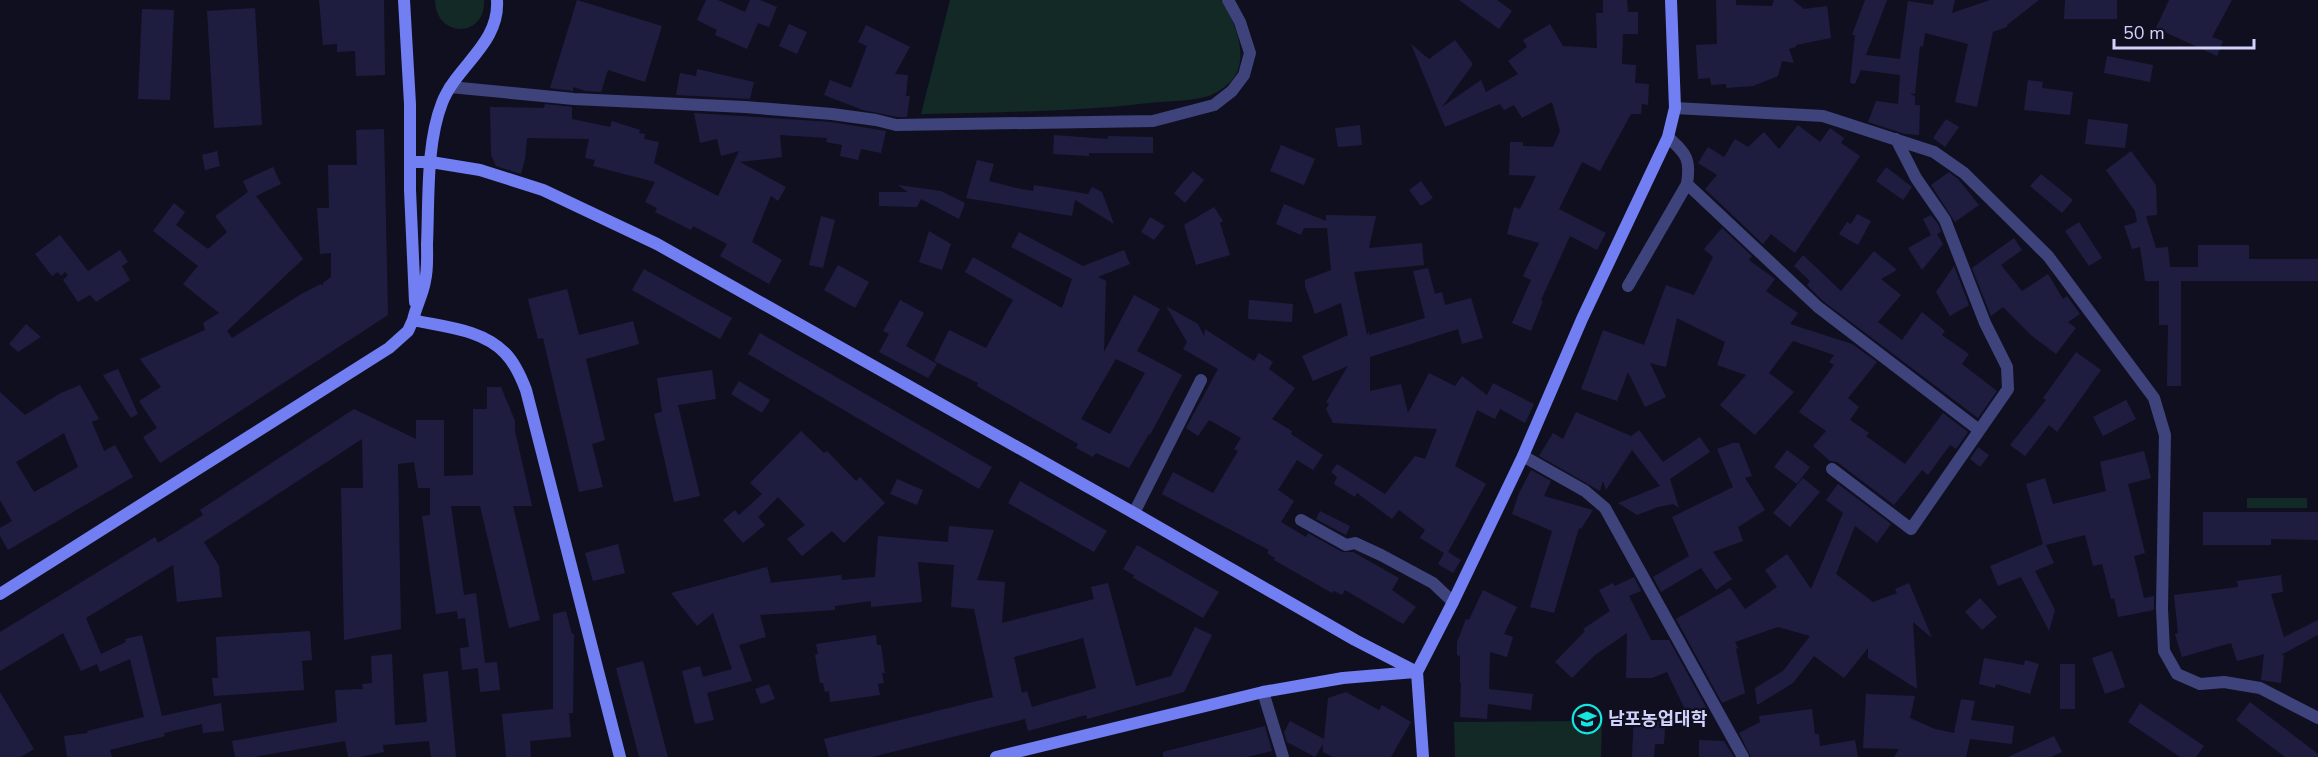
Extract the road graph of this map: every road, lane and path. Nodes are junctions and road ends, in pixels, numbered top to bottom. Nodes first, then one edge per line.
1 (404, 0) edge
2 (497, 0) edge
3 (1228, 0) edge
4 (1671, 0) edge
5 (450, 87) junction
6 (1675, 108) junction
7 (1668, 137) junction
8 (1896, 139) junction
9 (410, 162) junction
10 (431, 162) junction
11 (1687, 184) junction
12 (1628, 286) dead end
13 (414, 314) junction
14 (1201, 380) dead end
15 (1979, 430) junction
16 (1522, 456) junction
17 (1833, 469) dead end
18 (1134, 513) junction
19 (1301, 520) dead end
20 (0, 594) edge
21 (1453, 602) junction
22 (1417, 672) junction
23 (1263, 692) junction
24 (2318, 717) edge
25 (1279, 756) edge
26 (620, 757) edge
27 (996, 757) edge
28 (1422, 757) edge
29 (1743, 757) edge

1 - 9 main road
2 - 5 main road
3 - 5 street
4 - 6 main road
5 - 10 main road
6 - 7 main road
6 - 8 street
7 - 11 street
7 - 16 main road
8 - 15 street
8 - 24 street
9 - 10 main road
9 - 13 main road
10 - 13 main road
10 - 18 main road
11 - 12 street
11 - 15 street
13 - 20 main road
13 - 26 main road
14 - 18 street
15 - 17 street
16 - 21 main road
16 - 29 street
18 - 22 main road
19 - 21 street
21 - 22 main road
22 - 23 main road
22 - 28 main road
23 - 25 street
23 - 27 main road

